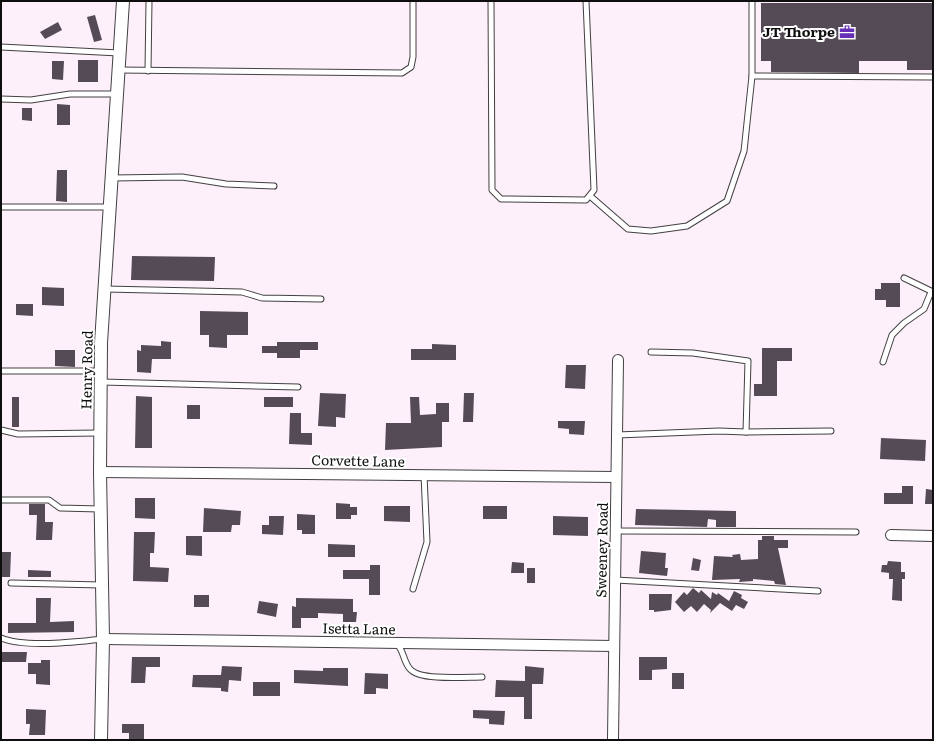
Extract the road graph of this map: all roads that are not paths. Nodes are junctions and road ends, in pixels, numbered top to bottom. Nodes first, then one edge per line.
1 (123, 1) edge
2 (149, 1) edge
3 (413, 1) edge
4 (491, 1) edge
5 (586, 1) edge
6 (752, 1) edge
7 (1, 46) edge
8 (120, 53) junction
9 (119, 70) junction
10 (148, 71) junction
11 (752, 76) junction
12 (933, 77) edge
13 (118, 94) junction
14 (1, 99) edge
15 (112, 178) junction
16 (274, 186) dead end
17 (590, 196) junction
18 (1, 207) edge
19 (110, 207) junction
20 (904, 278) dead end
21 (105, 289) junction
22 (932, 292) edge
23 (321, 299) dead end
24 (651, 352) dead end
25 (618, 360) dead end
26 (883, 362) dead end
27 (1, 371) edge
28 (101, 377) junction
29 (298, 387) dead end
30 (1, 430) edge
31 (831, 431) dead end
32 (746, 432) junction
33 (100, 433) junction
34 (617, 435) junction
35 (100, 472) junction
36 (424, 475) junction
37 (616, 477) junction
38 (1, 500) edge
39 (101, 510) junction
40 (616, 531) junction
41 (856, 532) dead end
42 (891, 535) dead end
43 (933, 536) edge
44 (615, 580) junction
45 (11, 582) dead end
46 (102, 585) junction
47 (413, 589) dead end
48 (818, 591) dead end
49 (1, 638) edge
50 (103, 640) junction
51 (397, 643) junction
52 (614, 646) junction
53 (482, 677) dead end
54 (101, 740) edge
55 (614, 740) edge

1 - 8 street, Henry Road
2 - 10 lane
3 - 10 lane
4 - 17 lane
5 - 17 lane
6 - 11 lane
7 - 8 lane
8 - 9 street, Henry Road
9 - 10 lane
9 - 13 street, Henry Road
11 - 12 lane
11 - 17 lane
13 - 14 lane
13 - 15 street, Henry Road
15 - 16 lane
15 - 19 street, Henry Road
18 - 19 lane
19 - 21 street, Henry Road
20 - 22 lane
21 - 23 lane
21 - 28 street, Henry Road
22 - 26 lane
24 - 32 lane
25 - 34 street, Sweeney Road
27 - 28 lane
28 - 29 lane
28 - 33 street, Henry Road
30 - 33 lane
31 - 32 lane
32 - 34 lane
33 - 35 street, Henry Road
34 - 37 street, Sweeney Road
35 - 36 street, Corvette Lane
35 - 39 street, Henry Road
36 - 37 street, Corvette Lane
36 - 47 lane
37 - 40 street, Sweeney Road
38 - 39 lane
39 - 46 street, Henry Road
40 - 41 lane
40 - 44 street, Sweeney Road
42 - 43 street
44 - 48 lane
44 - 52 street, Sweeney Road
45 - 46 lane
46 - 50 street, Henry Road
49 - 50 lane
50 - 51 street, Isetta Lane
50 - 54 street, Henry Road
51 - 52 street, Isetta Lane
51 - 53 lane
52 - 55 street, Sweeney Road

